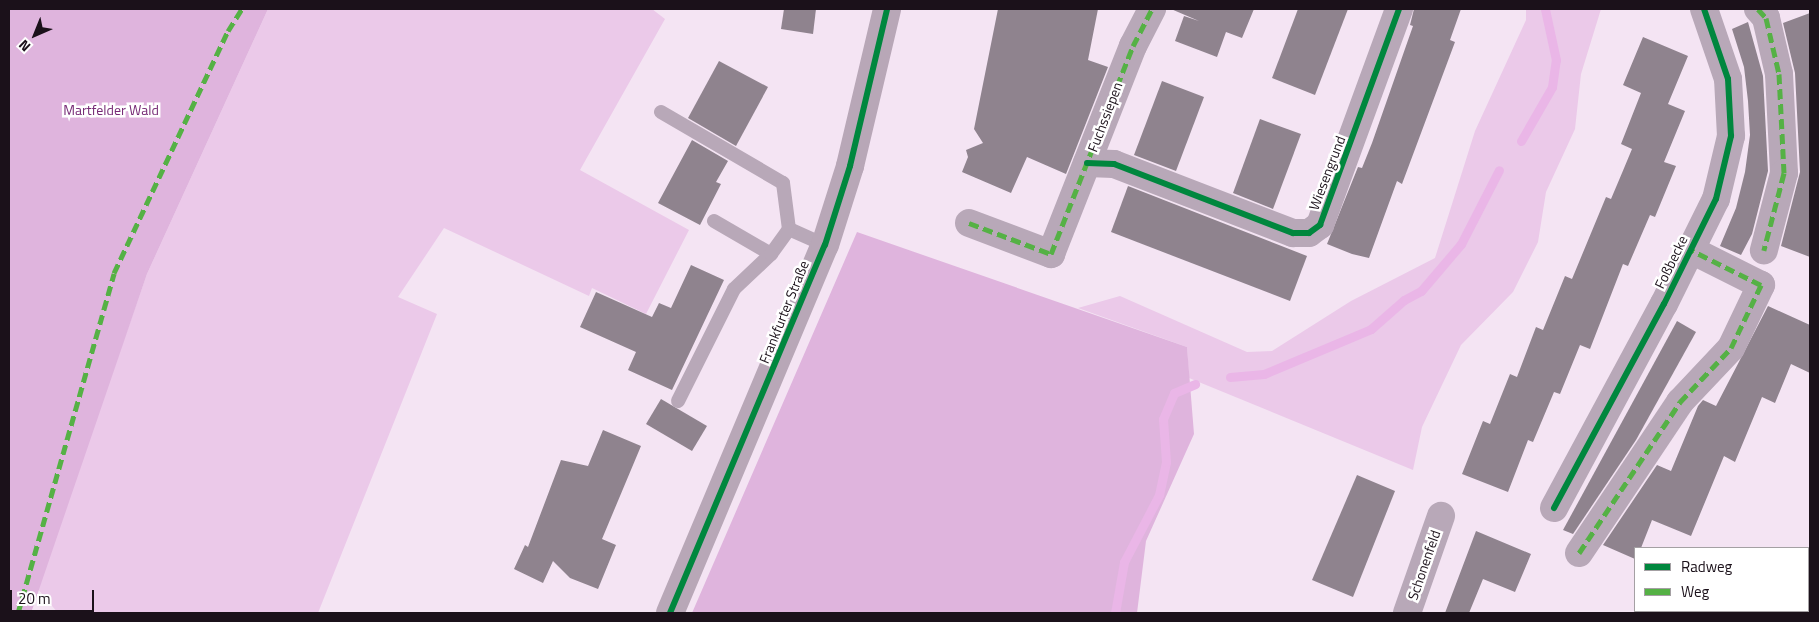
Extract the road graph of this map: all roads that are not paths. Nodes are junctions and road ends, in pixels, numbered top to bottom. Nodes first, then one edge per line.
1 (887, 9) edge
2 (1152, 9) edge
3 (1399, 9) edge
4 (1704, 9) edge
5 (1758, 9) edge
6 (661, 112) dead end
7 (1088, 163) junction
8 (714, 221) dead end
9 (969, 223) dead end
10 (789, 229) junction
11 (825, 245) junction
12 (1691, 250) junction
13 (1764, 250) dead end
14 (771, 254) junction
15 (678, 401) dead end
16 (1554, 508) dead end
17 (1441, 516) dead end
18 (1580, 553) dead end
19 (670, 613) edge
20 (1407, 613) edge

1 - 11 main road, Frankfurter Straße
2 - 7 street, Fuchssiepen
3 - 7 street, Wiesengrund
4 - 12 street, Foßbecke
5 - 13 street
6 - 10 lane
7 - 9 street, Fuchssiepen
8 - 14 lane
10 - 11 lane
10 - 14 lane
11 - 19 main road, Frankfurter Straße
12 - 16 street, Foßbecke
12 - 18 street, Foßbecke
14 - 15 lane
17 - 20 street, Schonenfeld

